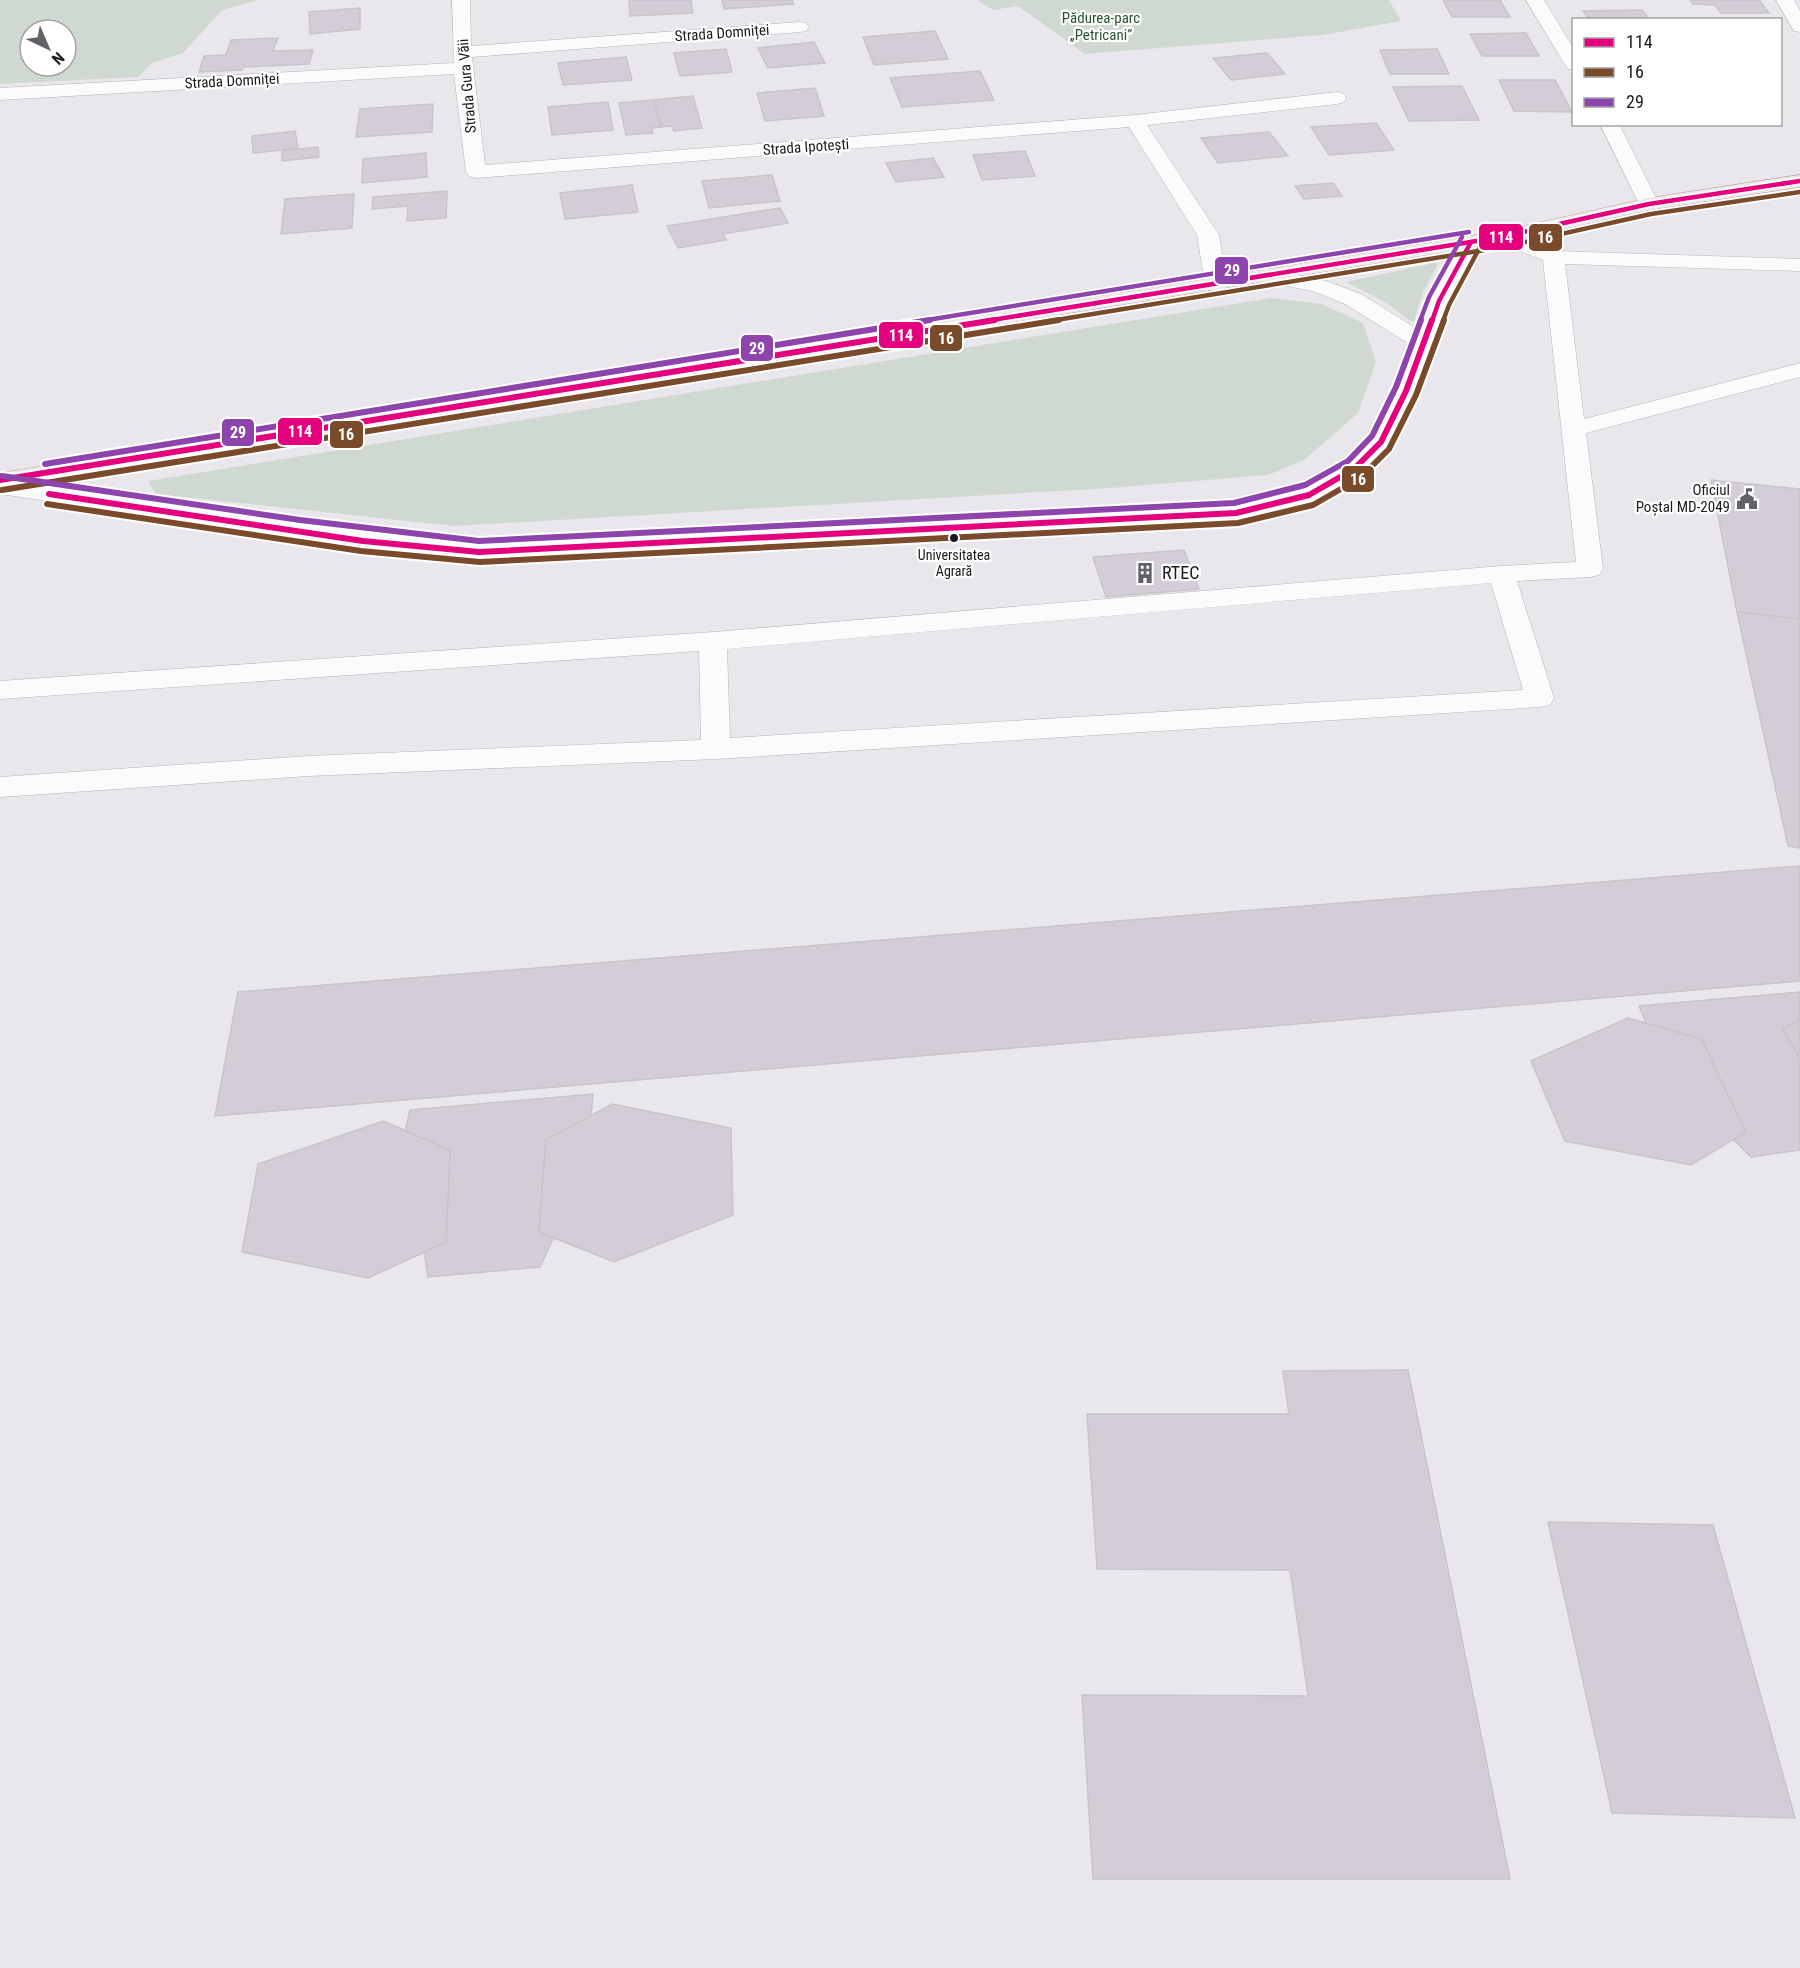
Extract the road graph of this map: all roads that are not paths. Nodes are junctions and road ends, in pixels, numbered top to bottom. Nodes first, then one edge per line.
1 (460, 0) edge
2 (1535, 0) edge
3 (1785, 0) edge
4 (800, 27) dead end
5 (1800, 27) edge
6 (464, 60) junction
7 (1572, 62) edge
8 (0, 94) edge
9 (1336, 98) dead end
10 (1135, 121) junction
11 (1610, 126) edge
12 (476, 172) joint
13 (1800, 181) edge
14 (1649, 204) junction
15 (1501, 237) junction
16 (1471, 242) junction
17 (1553, 257) junction
18 (1800, 265) edge
19 (1267, 276) junction
20 (1216, 284) junction
21 (1424, 343) junction
22 (1800, 370) edge
23 (1575, 429) junction
24 (0, 480) edge
25 (0, 486) edge
26 (1502, 574) junction
27 (713, 641) junction
28 (0, 690) edge
29 (716, 749) junction
30 (0, 787) edge

1 - 6 street, Strada Gura Văii
2 - 7 street
3 - 5 street
4 - 6 street, Strada Domniței
6 - 8 street, Strada Domniței
6 - 12 street, Strada Gura Văii
9 - 10 street, Strada Ipotești
10 - 12 street, Strada Ipotești
10 - 20 street
11 - 14 street
13 - 14 main road
14 - 15 main road
15 - 16 main road
15 - 17 street
16 - 19 main road
16 - 21 street
17 - 18 street
17 - 23 street
19 - 20 main road
19 - 21 street
20 - 24 main road
21 - 25 street
22 - 23 street
23 - 26 street
26 - 27 street
26 - 29 street
27 - 28 street
27 - 29 street
29 - 30 street

